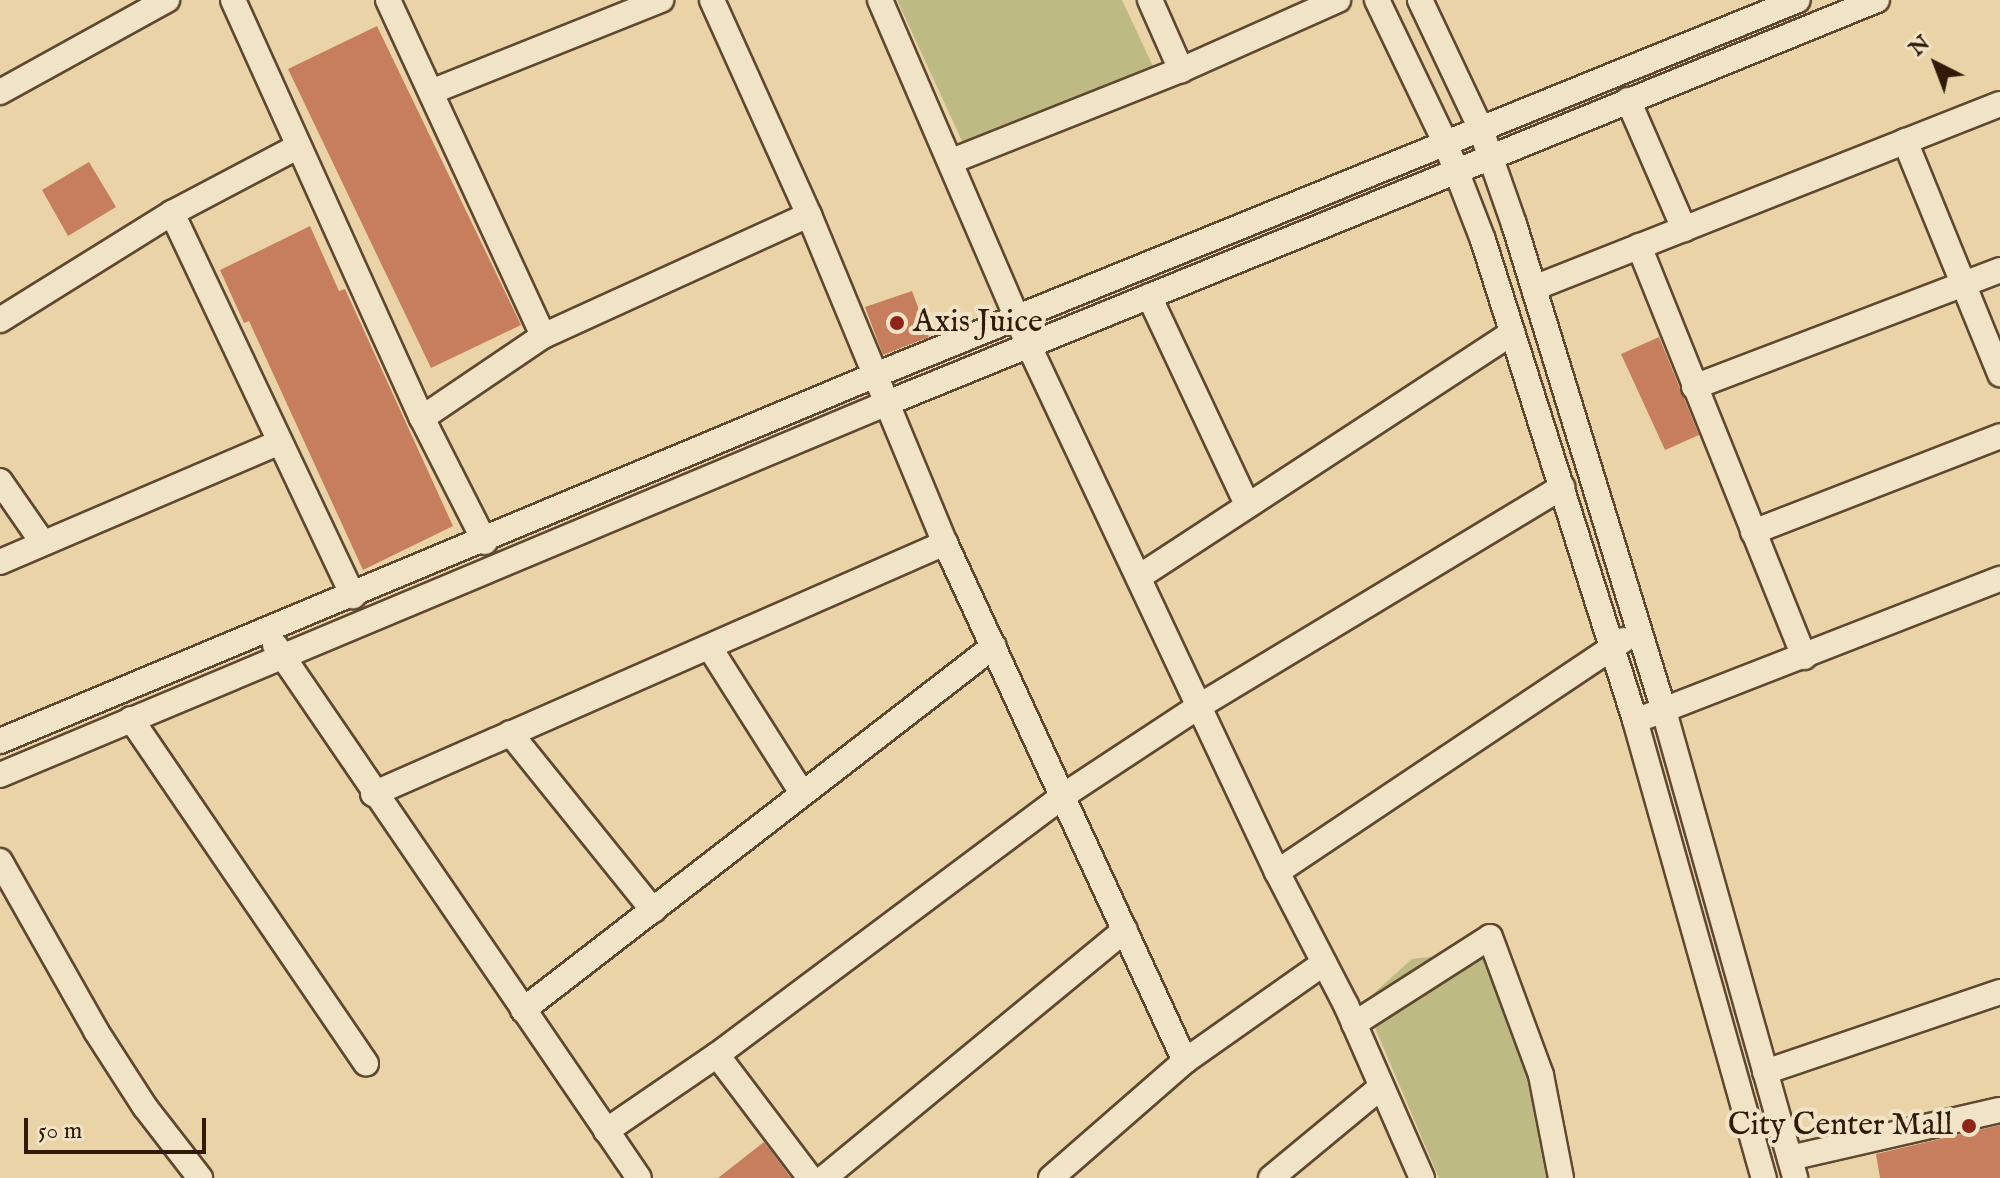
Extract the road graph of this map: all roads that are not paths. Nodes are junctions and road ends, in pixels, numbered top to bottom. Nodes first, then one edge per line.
1 (167, 0) edge
2 (233, 0) edge
3 (388, 0) edge
4 (661, 0) edge
5 (712, 0) edge
6 (880, 0) edge
7 (1150, 0) edge
8 (1338, 0) edge
9 (1377, 0) edge
10 (1420, 0) edge
11 (1798, 0) edge
12 (1877, 0) edge
13 (1181, 70) junction
14 (0, 92) edge
15 (431, 92) junction
16 (1628, 100) junction
17 (2000, 104) edge
18 (1480, 127) junction
19 (1905, 141) junction
20 (1445, 142) junction
21 (297, 147) junction
22 (1491, 155) junction
23 (952, 161) junction
24 (1456, 169) junction
25 (172, 213) junction
26 (809, 215) junction
27 (1684, 229) junction
28 (1639, 246) junction
29 (2000, 270) edge
30 (1964, 285) junction
31 (1534, 288) junction
32 (1149, 296) junction
33 (1017, 319) junction
34 (0, 320) edge
35 (1512, 333) junction
36 (543, 336) junction
37 (1029, 346) junction
38 (2000, 374) edge
39 (873, 376) junction
40 (1694, 387) junction
41 (885, 404) junction
42 (422, 418) junction
43 (2000, 436) edge
44 (277, 443) junction
45 (0, 481) edge
46 (1562, 487) junction
47 (1247, 504) junction
48 (1753, 532) junction
49 (485, 542) junction
50 (43, 543) junction
51 (945, 543) junction
52 (0, 562) edge
53 (1139, 577) junction
54 (2000, 579) edge
55 (353, 596) junction
56 (265, 633) junction
57 (1639, 634) junction
58 (1612, 644) junction
59 (994, 646) junction
60 (710, 648) junction
61 (284, 655) junction
62 (1804, 657) junction
63 (1201, 705) junction
64 (1664, 711) junction
65 (131, 719) junction
66 (1635, 720) junction
67 (510, 733) junction
68 (0, 741) edge
69 (0, 775) edge
70 (802, 793) junction
71 (373, 794) junction
72 (1063, 796) junction
73 (0, 861) edge
74 (1277, 872) junction
75 (653, 910) junction
76 (1125, 930) junction
77 (1324, 963) junction
78 (2000, 992) edge
79 (523, 1010) junction
80 (1354, 1024) junction
81 (717, 1055) junction
82 (1185, 1061) junction
83 (366, 1064) dead end
84 (1765, 1072) junction
85 (1381, 1087) junction
86 (2000, 1110) edge
87 (606, 1131) junction
88 (1792, 1168) edge
89 (200, 1178) edge
90 (639, 1178) edge
91 (810, 1178) edge
92 (824, 1178) edge
93 (1051, 1178) edge
94 (1271, 1178) edge
95 (1422, 1178) edge
96 (1561, 1178) edge
97 (1764, 1178) edge

1 - 14 street
2 - 21 street
3 - 15 street
4 - 15 street
5 - 26 street
6 - 23 street
7 - 13 street
8 - 13 street
9 - 20 street
10 - 18 street
11 - 18 street
12 - 16 street
13 - 23 street
15 - 36 street
16 - 22 street
16 - 27 street
17 - 19 street
18 - 20 street
18 - 22 street
19 - 27 street
19 - 30 street
20 - 24 street
20 - 33 street
21 - 25 street
21 - 42 street
22 - 24 street
22 - 31 street
23 - 33 street
24 - 32 street
24 - 35 street
25 - 34 street
25 - 44 street
26 - 36 street
26 - 39 street
27 - 28 street
28 - 31 street
28 - 40 street
29 - 30 street
30 - 38 street
30 - 40 street
31 - 57 street
32 - 37 street
32 - 47 street
33 - 37 street
33 - 39 street
35 - 46 street
35 - 47 street
36 - 42 street
37 - 41 street
37 - 53 street
39 - 41 street
39 - 49 street
40 - 48 street
41 - 51 street
41 - 61 street
42 - 49 street
43 - 48 street
44 - 50 street
44 - 55 street
45 - 50 street
46 - 58 street
46 - 63 street
47 - 53 street
48 - 62 street
49 - 55 street
50 - 52 street
51 - 59 street
51 - 60 street
53 - 63 street
54 - 62 street
55 - 56 street
56 - 61 street
56 - 68 street
57 - 58 street
57 - 64 street
58 - 66 street
58 - 74 street
59 - 70 street
59 - 72 street
60 - 67 street
60 - 70 street
61 - 65 street
61 - 71 street
62 - 64 street
63 - 72 street
63 - 74 street
64 - 66 street
64 - 84 street
65 - 69 street
65 - 83 street
66 - 97 street
67 - 71 street
67 - 75 street
70 - 75 street
71 - 79 street
72 - 76 street
72 - 81 street
73 - 89 street
74 - 77 street
75 - 79 street
76 - 82 street
76 - 92 street
77 - 80 street
77 - 82 street
78 - 84 street
79 - 87 street
80 - 85 street
80 - 96 street
81 - 87 street
81 - 91 street
82 - 93 street
84 - 88 street
85 - 94 street
85 - 95 street
86 - 88 street
87 - 90 street

